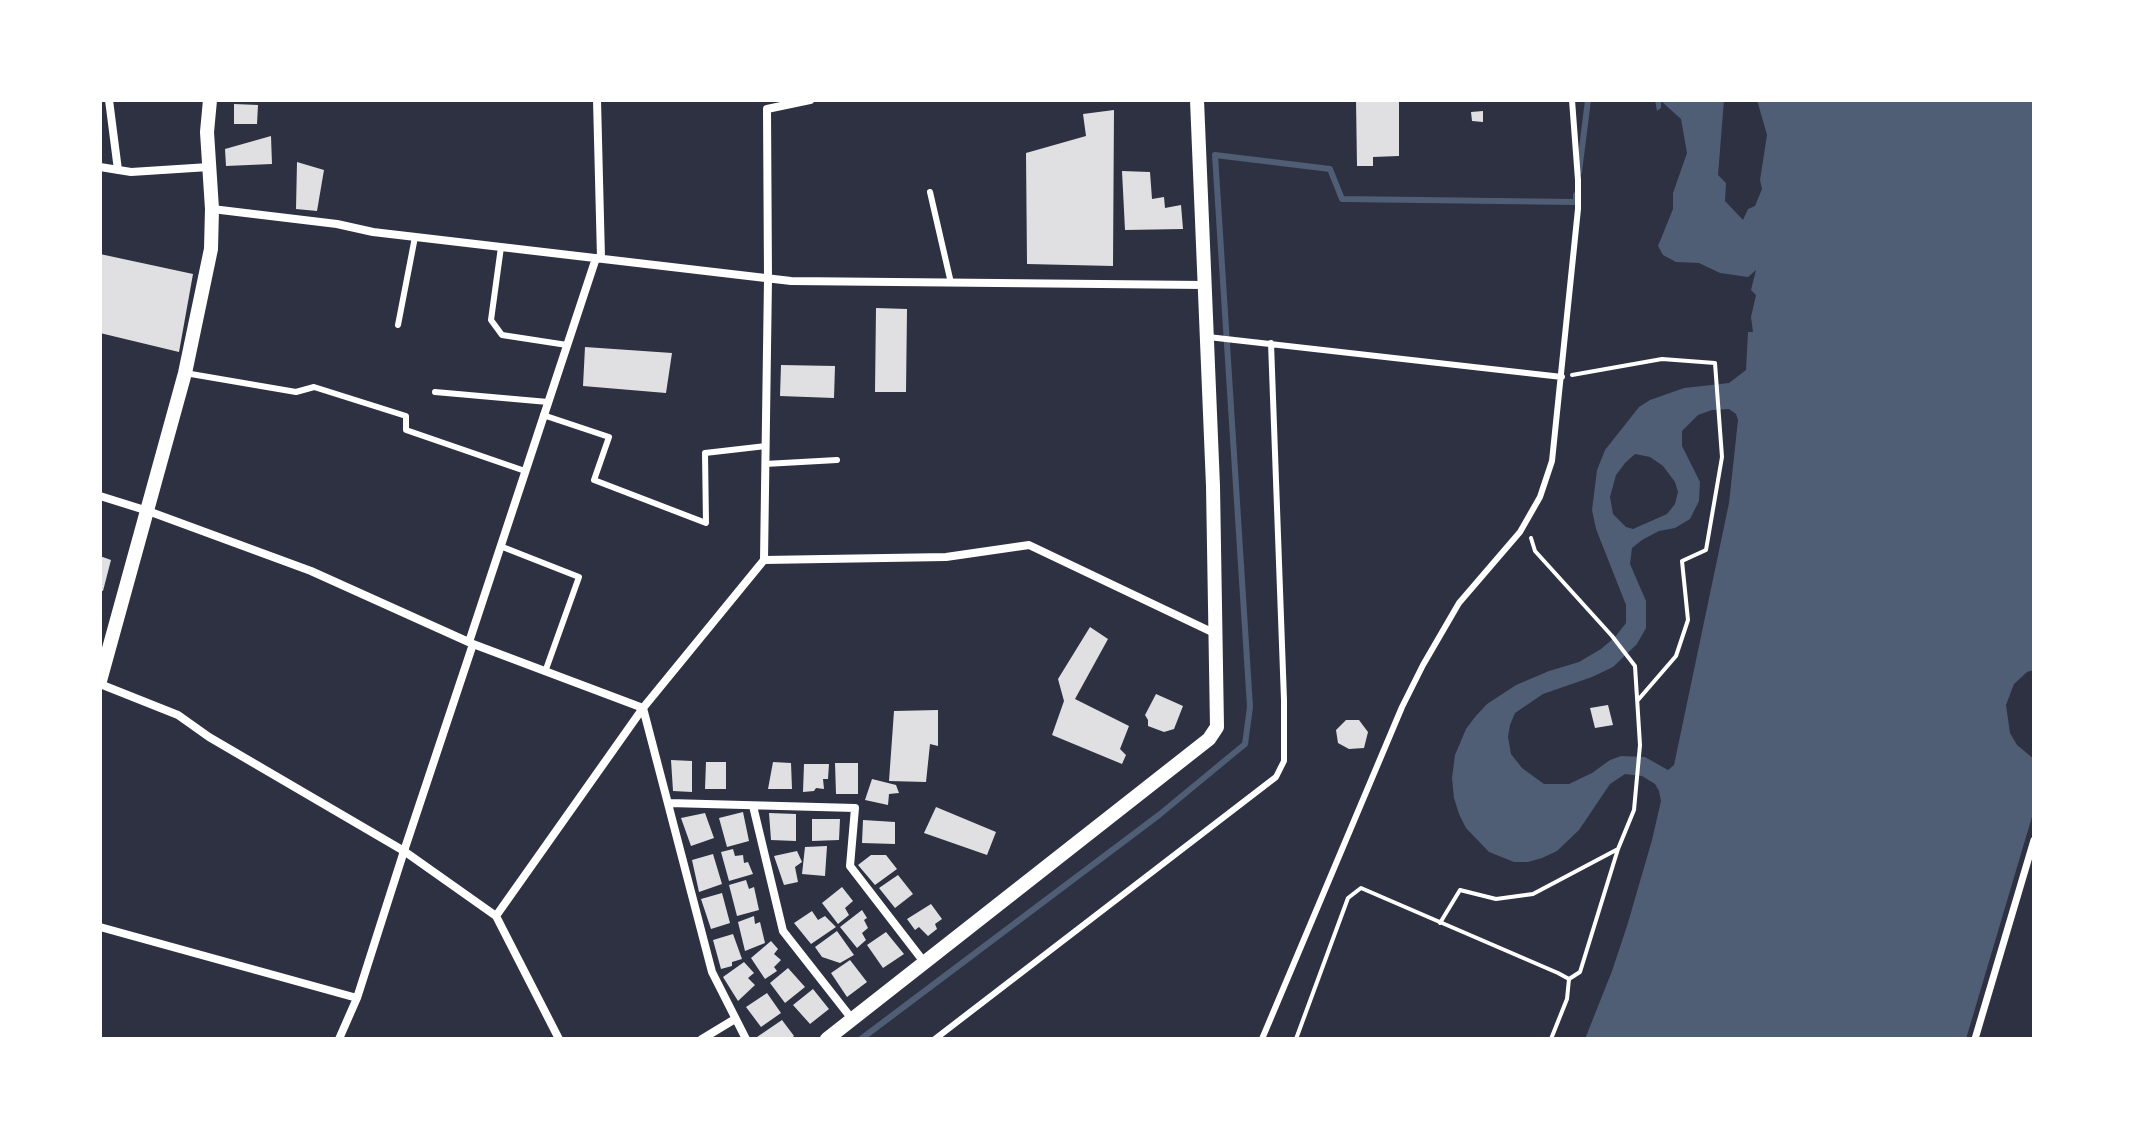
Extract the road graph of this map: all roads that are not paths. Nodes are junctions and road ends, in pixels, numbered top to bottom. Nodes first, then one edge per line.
1 (109, 100) edge
2 (210, 100) edge
3 (597, 100) edge
4 (810, 100) edge
5 (1197, 100) edge
6 (1572, 100) edge
7 (767, 104) edge
8 (100, 167) edge
9 (209, 167) junction
10 (118, 170) junction
11 (930, 192) dead end
12 (212, 209) junction
13 (415, 237) junction
14 (501, 247) junction
15 (598, 258) junction
16 (768, 279) junction
17 (951, 283) junction
18 (1204, 285) junction
19 (398, 325) dead end
20 (1207, 337) junction
21 (1271, 343) junction
22 (567, 345) junction
23 (185, 373) junction
24 (1562, 377) junction
25 (435, 392) dead end
26 (548, 402) junction
27 (543, 415) junction
28 (766, 446) junction
29 (837, 460) dead end
30 (765, 464) junction
31 (525, 471) junction
32 (100, 496) edge
33 (148, 511) junction
34 (500, 546) junction
35 (764, 560) junction
36 (1214, 633) junction
37 (471, 643) junction
38 (545, 672) junction
39 (101, 677) edge
40 (643, 708) junction
41 (669, 803) junction
42 (753, 806) junction
43 (2034, 840) edge
44 (404, 851) junction
45 (496, 916) junction
46 (100, 927) edge
47 (924, 962) junction
48 (357, 998) junction
49 (735, 1019) junction
50 (852, 1019) junction
51 (832, 1038) edge
52 (339, 1039) edge
53 (559, 1039) edge
54 (702, 1039) edge
55 (746, 1039) edge
56 (935, 1039) edge
57 (1262, 1039) edge
58 (1975, 1039) edge

1 - 10 street
2 - 9 street
3 - 15 street
4 - 7 street
5 - 18 street
6 - 24 lane
7 - 16 street
8 - 10 street
9 - 10 street
9 - 12 street
11 - 17 lane
12 - 13 street
12 - 23 street
13 - 14 street
13 - 19 lane
14 - 15 street
14 - 22 lane
15 - 16 street
15 - 22 street
16 - 17 street
16 - 28 street
17 - 18 street
18 - 20 street
20 - 21 lane
20 - 36 street
21 - 24 lane
21 - 56 lane
22 - 26 street
23 - 31 lane
23 - 33 street
24 - 57 lane
25 - 26 lane
26 - 27 street
27 - 28 lane
27 - 31 street
28 - 30 street
29 - 30 lane
30 - 35 street
31 - 34 street
32 - 33 street
33 - 37 street
33 - 39 street
34 - 37 street
34 - 38 lane
35 - 36 street
35 - 40 street
36 - 47 street
37 - 38 street
37 - 44 street
38 - 40 street
39 - 44 street
40 - 41 street
40 - 45 street
41 - 42 street
41 - 49 street
42 - 47 street
42 - 50 street
43 - 58 street
44 - 45 street
44 - 48 street
45 - 53 street
46 - 48 street
47 - 50 street
48 - 52 street
49 - 54 street
49 - 55 street
50 - 51 street

